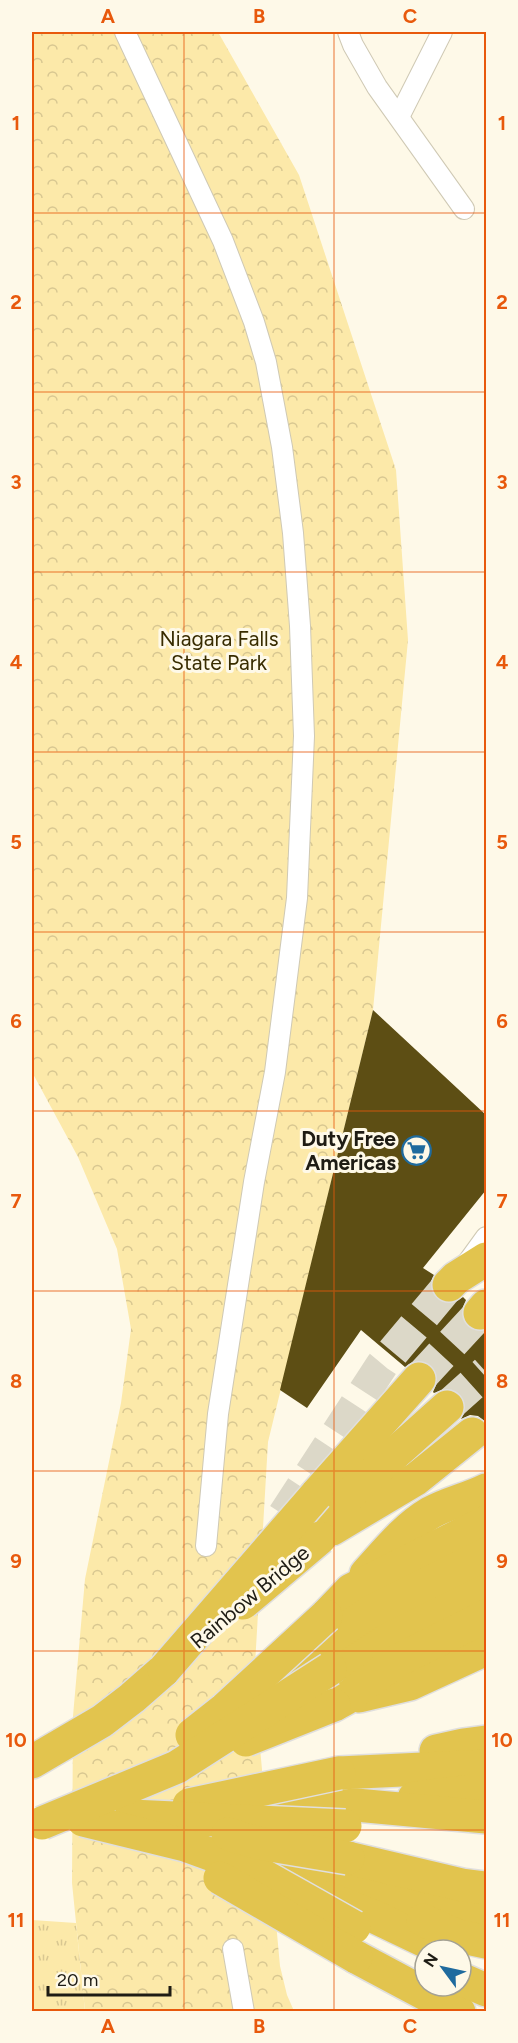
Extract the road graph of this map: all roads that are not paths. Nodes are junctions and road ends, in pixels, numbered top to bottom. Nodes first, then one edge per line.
1 (125, 32) edge
2 (348, 32) edge
3 (442, 32) edge
4 (399, 117) junction
5 (464, 209) dead end
6 (486, 1236) edge
7 (486, 1259) edge
8 (471, 1293) edge
9 (486, 1490) edge
10 (486, 1522) edge
11 (206, 1546) dead end
12 (486, 1554) edge
13 (486, 1586) edge
14 (351, 1590) junction
15 (486, 1616) edge
16 (328, 1641) junction
17 (486, 1649) edge
18 (164, 1670) junction
19 (340, 1702) junction
20 (486, 1742) edge
21 (32, 1762) edge
22 (486, 1766) edge
23 (177, 1767) junction
24 (346, 1772) junction
25 (486, 1791) edge
26 (228, 1798) junction
27 (131, 1812) junction
28 (348, 1812) junction
29 (486, 1817) edge
30 (177, 1818) junction
31 (37, 1824) edge
32 (486, 1839) edge
33 (254, 1856) junction
34 (486, 1865) edge
35 (486, 1888) edge
36 (357, 1898) junction
37 (486, 1916) edge
38 (424, 1938) edge
39 (486, 1942) edge
40 (233, 1949) dead end
41 (413, 1951) edge
42 (244, 2012) edge
43 (459, 2012) edge

1 - 11 lane
2 - 4 lane
3 - 4 lane
4 - 5 lane
6 - 8 lane
7 - 8 highway
9 - 14 highway
10 - 14 highway
12 - 16 highway
13 - 16 highway
14 - 16 highway
15 - 19 highway
16 - 23 highway, bridge
16 - 27 highway, bridge
17 - 19 highway
18 - 18 highway, Rainbow Bridge, bridge
18 - 21 highway, Rainbow Bridge
19 - 23 highway, bridge
20 - 24 highway
22 - 24 highway
23 - 27 highway, bridge
24 - 26 highway, bridge
25 - 28 highway
26 - 27 highway, bridge
26 - 28 highway
27 - 30 highway, bridge
27 - 31 highway, bridge
27 - 31 highway, bridge
27 - 33 highway, bridge
27 - 36 highway, bridge
28 - 29 highway
28 - 30 highway, bridge
28 - 32 highway
30 - 33 highway, bridge
33 - 36 highway, bridge
33 - 36 highway, bridge
34 - 36 highway
35 - 36 highway
36 - 37 highway
36 - 38 highway
36 - 39 highway
36 - 41 highway
36 - 43 highway
40 - 42 lane

